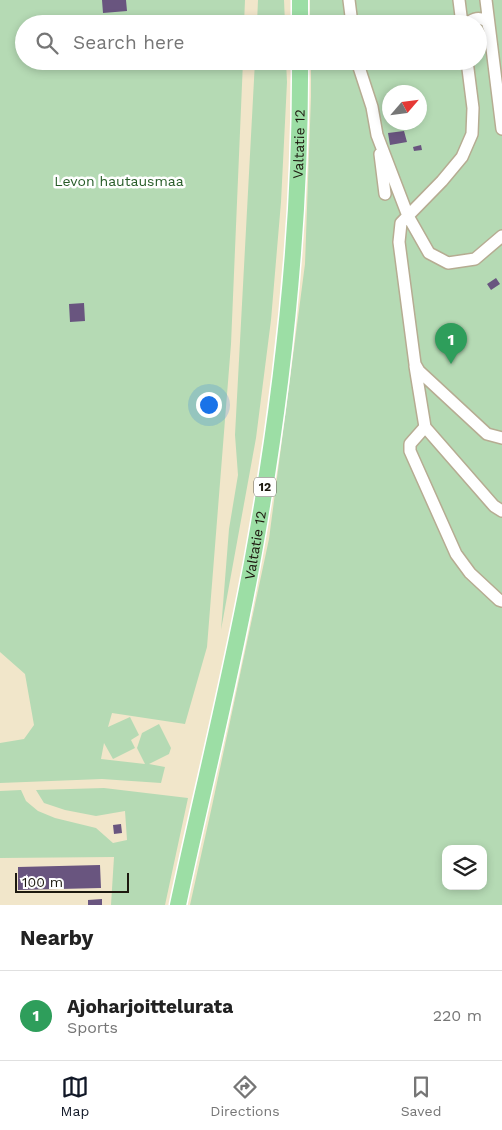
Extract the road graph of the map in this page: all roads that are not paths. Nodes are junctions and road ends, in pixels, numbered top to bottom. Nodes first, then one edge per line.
1 (300, 0) edge
2 (349, 0) edge
3 (459, 0) edge
4 (486, 0) edge
5 (300, 15) edge
6 (351, 15) edge
7 (461, 15) edge
8 (487, 21) edge
9 (491, 32) junction
10 (300, 70) edge
11 (361, 70) edge
12 (468, 70) edge
13 (502, 129) edge
14 (377, 135) junction
15 (384, 194) dead end
16 (408, 216) junction
17 (502, 236) edge
18 (415, 364) junction
19 (425, 427) junction
20 (502, 438) edge
21 (502, 511) edge
22 (502, 601) edge
23 (178, 905) edge

1 - 5 highway
2 - 6 lane
3 - 7 lane
4 - 9 lane
8 - 9 lane
9 - 13 lane
10 - 23 highway, Valtatie 12 / 12
11 - 14 lane
12 - 16 lane
14 - 15 lane
14 - 16 lane
16 - 17 lane
16 - 18 lane
18 - 19 lane
18 - 20 lane
19 - 21 lane
19 - 22 lane

